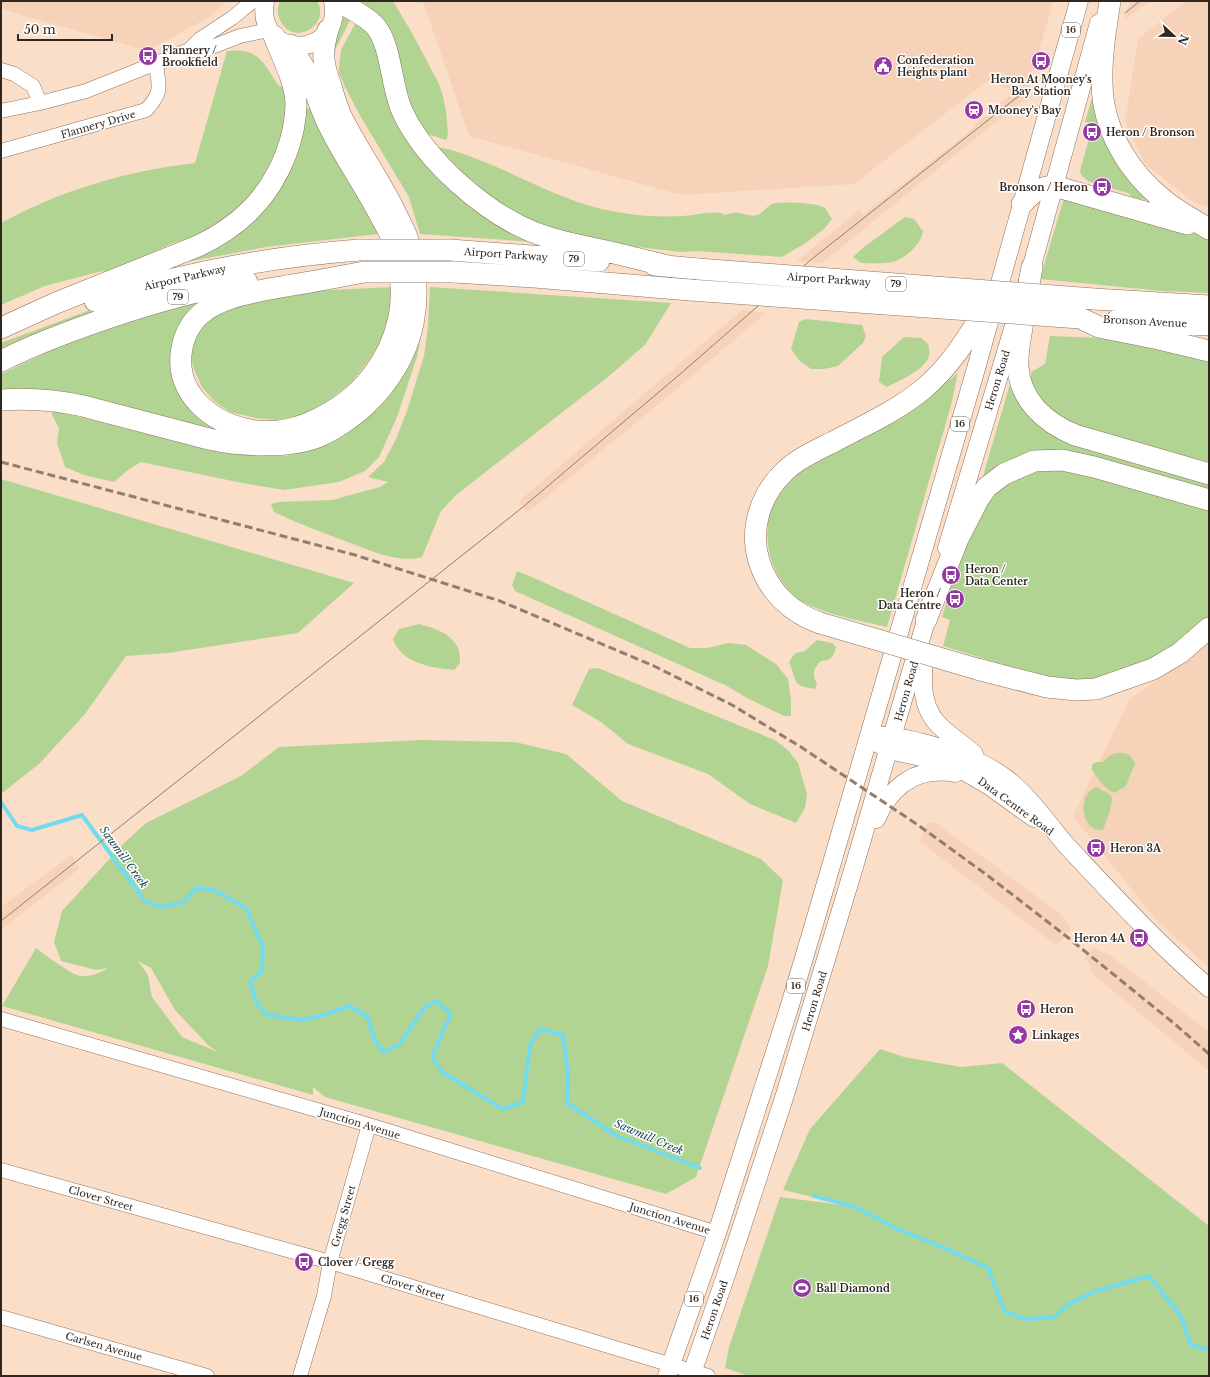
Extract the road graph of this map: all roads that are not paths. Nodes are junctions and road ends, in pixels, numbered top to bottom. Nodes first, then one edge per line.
1 (253, 1) edge
2 (265, 1) edge
3 (333, 1) edge
4 (339, 1) edge
5 (1079, 1) edge
6 (1106, 1) edge
7 (1110, 1) edge
8 (328, 30) junction
9 (278, 37) junction
10 (189, 50) junction
11 (156, 64) junction
12 (1, 70) edge
13 (40, 103) junction
14 (1, 111) edge
15 (1, 151) edge
16 (1054, 186) junction
17 (1022, 204) junction
18 (1209, 229) edge
19 (668, 266) junction
20 (1032, 267) junction
21 (364, 272) junction
22 (998, 287) junction
23 (1094, 300) joint
24 (1209, 306) edge
25 (1080, 318) junction
26 (1209, 325) edge
27 (1, 328) edge
28 (1, 336) edge
29 (1209, 351) edge
30 (1, 361) edge
31 (1, 400) edge
32 (1209, 474) edge
33 (1209, 500) edge
34 (926, 620) junction
35 (1209, 628) edge
36 (869, 737) junction
37 (891, 743) junction
38 (993, 770) junction
39 (977, 777) junction
40 (1059, 837) junction
41 (854, 868) junction
42 (1209, 988) edge
43 (1, 1019) edge
44 (369, 1125) junction
45 (1, 1170) edge
46 (717, 1233) junction
47 (330, 1262) junction
48 (1, 1317) edge
49 (669, 1371) edge
50 (697, 1375) edge
51 (207, 1376) edge
52 (300, 1376) edge

1 - 10 street
2 - 9 main road
3 - 8 main road
4 - 19 highway
5 - 17 main road, 16
6 - 16 main road, Heron Road / 16
7 - 18 highway
8 - 9 main road
8 - 31 highway
9 - 10 street
9 - 21 highway
9 - 27 highway
10 - 11 street
11 - 13 street
11 - 15 street, Flannery Drive
12 - 13 street
13 - 14 street
16 - 17 highway
16 - 18 highway
16 - 20 main road, Heron Road / 16
17 - 22 main road, 16
19 - 23 highway, Airport Parkway / 79, bridge
19 - 28 highway, Airport Parkway / 79, bridge
20 - 32 highway
20 - 34 main road, Heron Road / 16
21 - 25 highway, Airport Parkway / 79, bridge
21 - 30 highway, Airport Parkway / 79
22 - 35 highway, bridge
22 - 36 main road, 16
23 - 24 highway, Bronson Avenue / 79
25 - 26 highway, Bronson Avenue / 79
25 - 29 highway
33 - 34 highway
34 - 37 main road, Heron Road / 16
34 - 38 main road
36 - 37 main road, Data Centre Road
36 - 46 main road, 16
37 - 38 main road, Data Centre Road
37 - 39 main road, Data Centre Road
37 - 41 main road, Heron Road / 16
38 - 40 main road, Data Centre Road
39 - 40 main road, Data Centre Road
39 - 41 main road
40 - 42 main road, Data Centre Road
41 - 50 main road, Heron Road / 16
43 - 44 street, Junction Avenue
44 - 46 street, Junction Avenue
44 - 47 street, Gregg Street
45 - 47 street, Clover Street
46 - 49 main road, 16
47 - 49 street, Clover Street
47 - 52 street, Gregg Street
48 - 51 street, Carlsen Avenue
49 - 50 street, Clover Street

